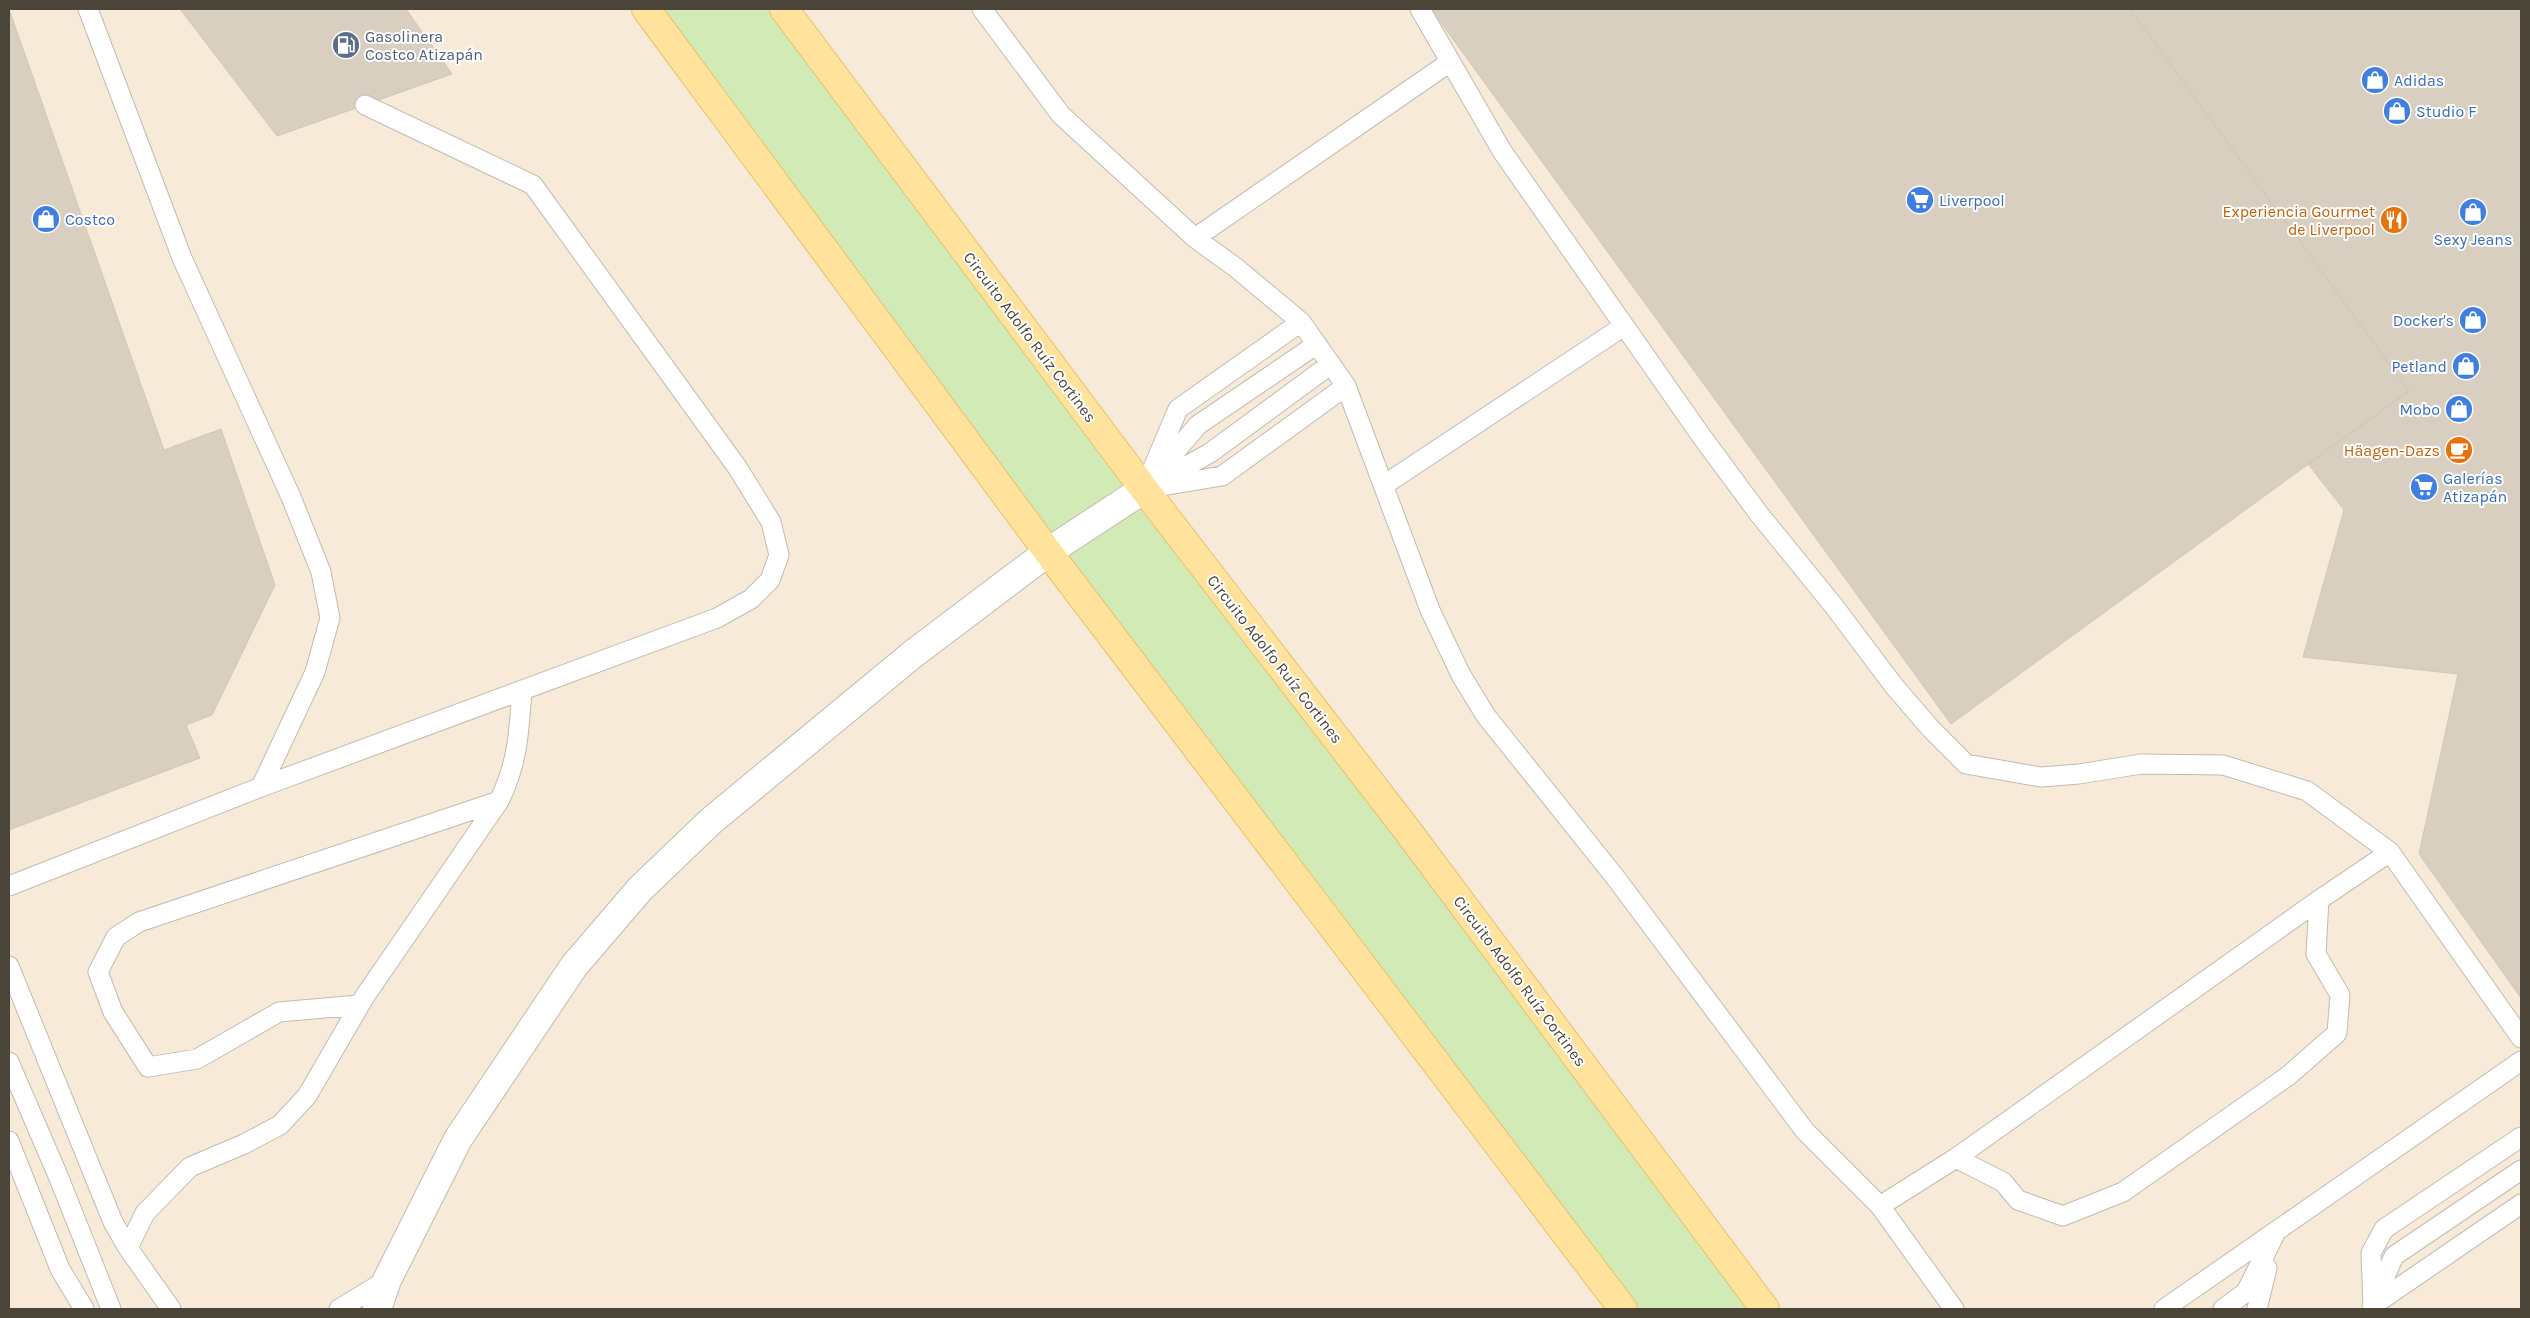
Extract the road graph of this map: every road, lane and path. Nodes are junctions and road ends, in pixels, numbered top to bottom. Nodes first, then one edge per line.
1 (88, 9) edge
2 (646, 9) edge
3 (784, 9) edge
4 (982, 9) edge
5 (1420, 9) edge
6 (1450, 62) junction
7 (365, 105) dead end
8 (1195, 238) junction
9 (1301, 322) junction
10 (1624, 326) junction
11 (1317, 344) junction
12 (1331, 364) junction
13 (1346, 386) junction
14 (1384, 485) junction
15 (1144, 489) junction
16 (1048, 552) junction
17 (522, 690) junction
18 (261, 787) junction
19 (499, 801) junction
20 (2390, 852) junction
21 (9, 886) edge
22 (2319, 900) junction
23 (9, 966) edge
24 (360, 1005) junction
25 (2521, 1038) edge
26 (9, 1062) edge
27 (2521, 1062) edge
28 (2521, 1137) edge
29 (9, 1141) edge
30 (1956, 1158) junction
31 (2521, 1170) edge
32 (2521, 1204) edge
33 (1880, 1206) junction
34 (2275, 1232) junction
35 (128, 1248) junction
36 (387, 1280) junction
37 (2370, 1307) edge
38 (84, 1309) edge
39 (111, 1309) edge
40 (171, 1309) edge
41 (340, 1309) edge
42 (377, 1309) edge
43 (1623, 1309) edge
44 (1765, 1309) edge
45 (1954, 1309) edge
46 (2164, 1309) edge
47 (2223, 1309) edge
48 (2257, 1309) edge

1 - 18 lane
2 - 16 main road
3 - 15 main road, Circuito Adolfo Ruíz Cortines
4 - 8 lane
5 - 6 lane
6 - 8 lane
6 - 10 lane
7 - 17 lane
8 - 9 lane
9 - 11 lane
9 - 15 lane
10 - 14 lane
10 - 20 lane
11 - 12 lane
11 - 15 lane
12 - 13 lane
12 - 15 lane
13 - 14 lane
13 - 15 lane
14 - 33 lane
15 - 16 street
15 - 44 main road, Circuito Adolfo Ruíz Cortines
16 - 36 street
16 - 43 main road
17 - 18 lane
17 - 19 lane
18 - 21 lane
19 - 24 lane
19 - 24 lane
20 - 22 lane
20 - 25 lane
22 - 30 lane
22 - 30 lane
23 - 35 lane
24 - 35 lane
26 - 39 lane
27 - 34 lane
28 - 37 lane
29 - 38 lane
30 - 33 lane
31 - 37 lane
32 - 37 lane
33 - 45 lane
34 - 46 lane
34 - 47 lane
34 - 48 lane
35 - 40 lane
36 - 41 lane
36 - 42 street

